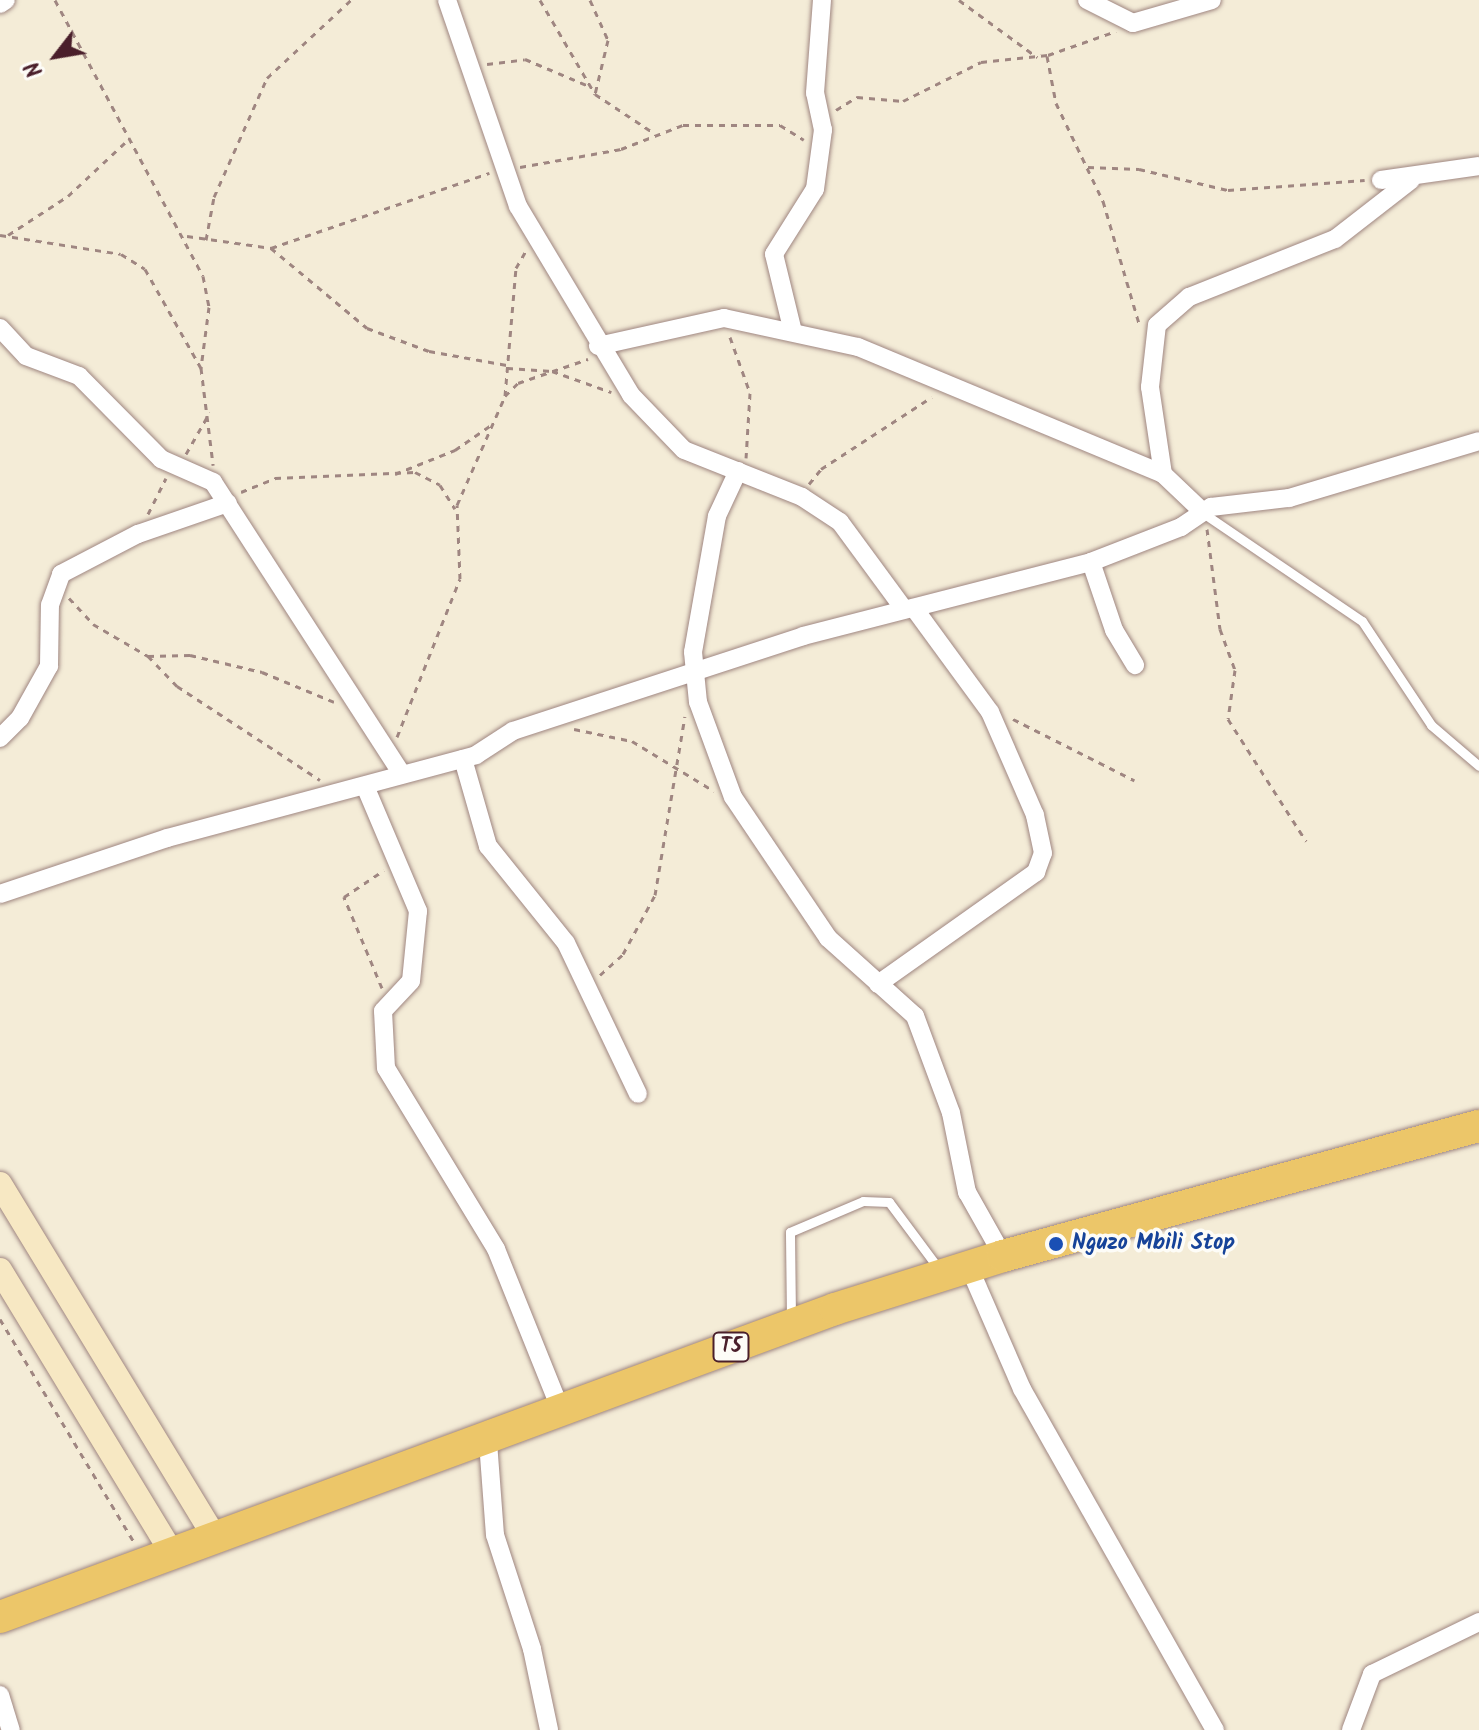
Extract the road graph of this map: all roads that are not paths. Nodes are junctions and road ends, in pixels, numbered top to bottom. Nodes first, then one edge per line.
1 (6, 0) edge
2 (822, 0) edge
3 (1087, 0) edge
4 (1212, 0) edge
5 (0, 4) edge
6 (451, 4) edge
7 (1479, 166) edge
8 (1381, 180) road end
9 (1411, 180) junction
10 (0, 328) edge
11 (793, 332) junction
12 (600, 349) junction
13 (1479, 441) edge
14 (741, 472) junction
15 (1163, 474) junction
16 (228, 503) junction
17 (1204, 514) junction
18 (1091, 562) junction
19 (909, 609) junction
20 (1135, 665) dead end
21 (690, 674) junction
22 (0, 738) edge
23 (463, 759) junction
24 (1479, 766) edge
25 (401, 773) junction
26 (365, 786) junction
27 (0, 894) edge
28 (878, 984) junction
29 (638, 1094) dead end
30 (1479, 1126) edge
31 (0, 1184) edge
32 (1003, 1256) junction
33 (0, 1270) edge
34 (956, 1271) junction
35 (792, 1325) junction
36 (560, 1408) junction
37 (488, 1442) junction
38 (213, 1535) junction
39 (158, 1556) junction
40 (0, 1617) edge
41 (1479, 1622) edge
42 (0, 1695) edge
43 (11, 1730) edge
44 (549, 1730) edge
45 (1215, 1730) edge
46 (1351, 1730) edge

1 - 5 street
2 - 11 street
3 - 4 street
6 - 12 street
7 - 9 street
8 - 9 street
9 - 15 street
10 - 16 street
11 - 12 street
11 - 15 street
12 - 14 street
13 - 17 street
14 - 19 street
14 - 21 street
15 - 17 street
16 - 22 street
16 - 25 street
17 - 18 street
17 - 24 lane
18 - 19 street
18 - 20 street
19 - 21 street
19 - 28 street
21 - 23 street
21 - 28 street
23 - 25 street
23 - 29 street
25 - 26 street
26 - 27 street
26 - 36 street
28 - 32 street
30 - 32 highway, T5
31 - 38 main road
32 - 34 highway, T5
33 - 39 main road
34 - 35 highway, T5
34 - 35 lane
34 - 45 street
35 - 36 highway, T5
36 - 37 highway, T5
37 - 38 highway, T5
37 - 44 street
38 - 39 highway, T5
39 - 40 highway, T5
41 - 46 street
42 - 43 street

